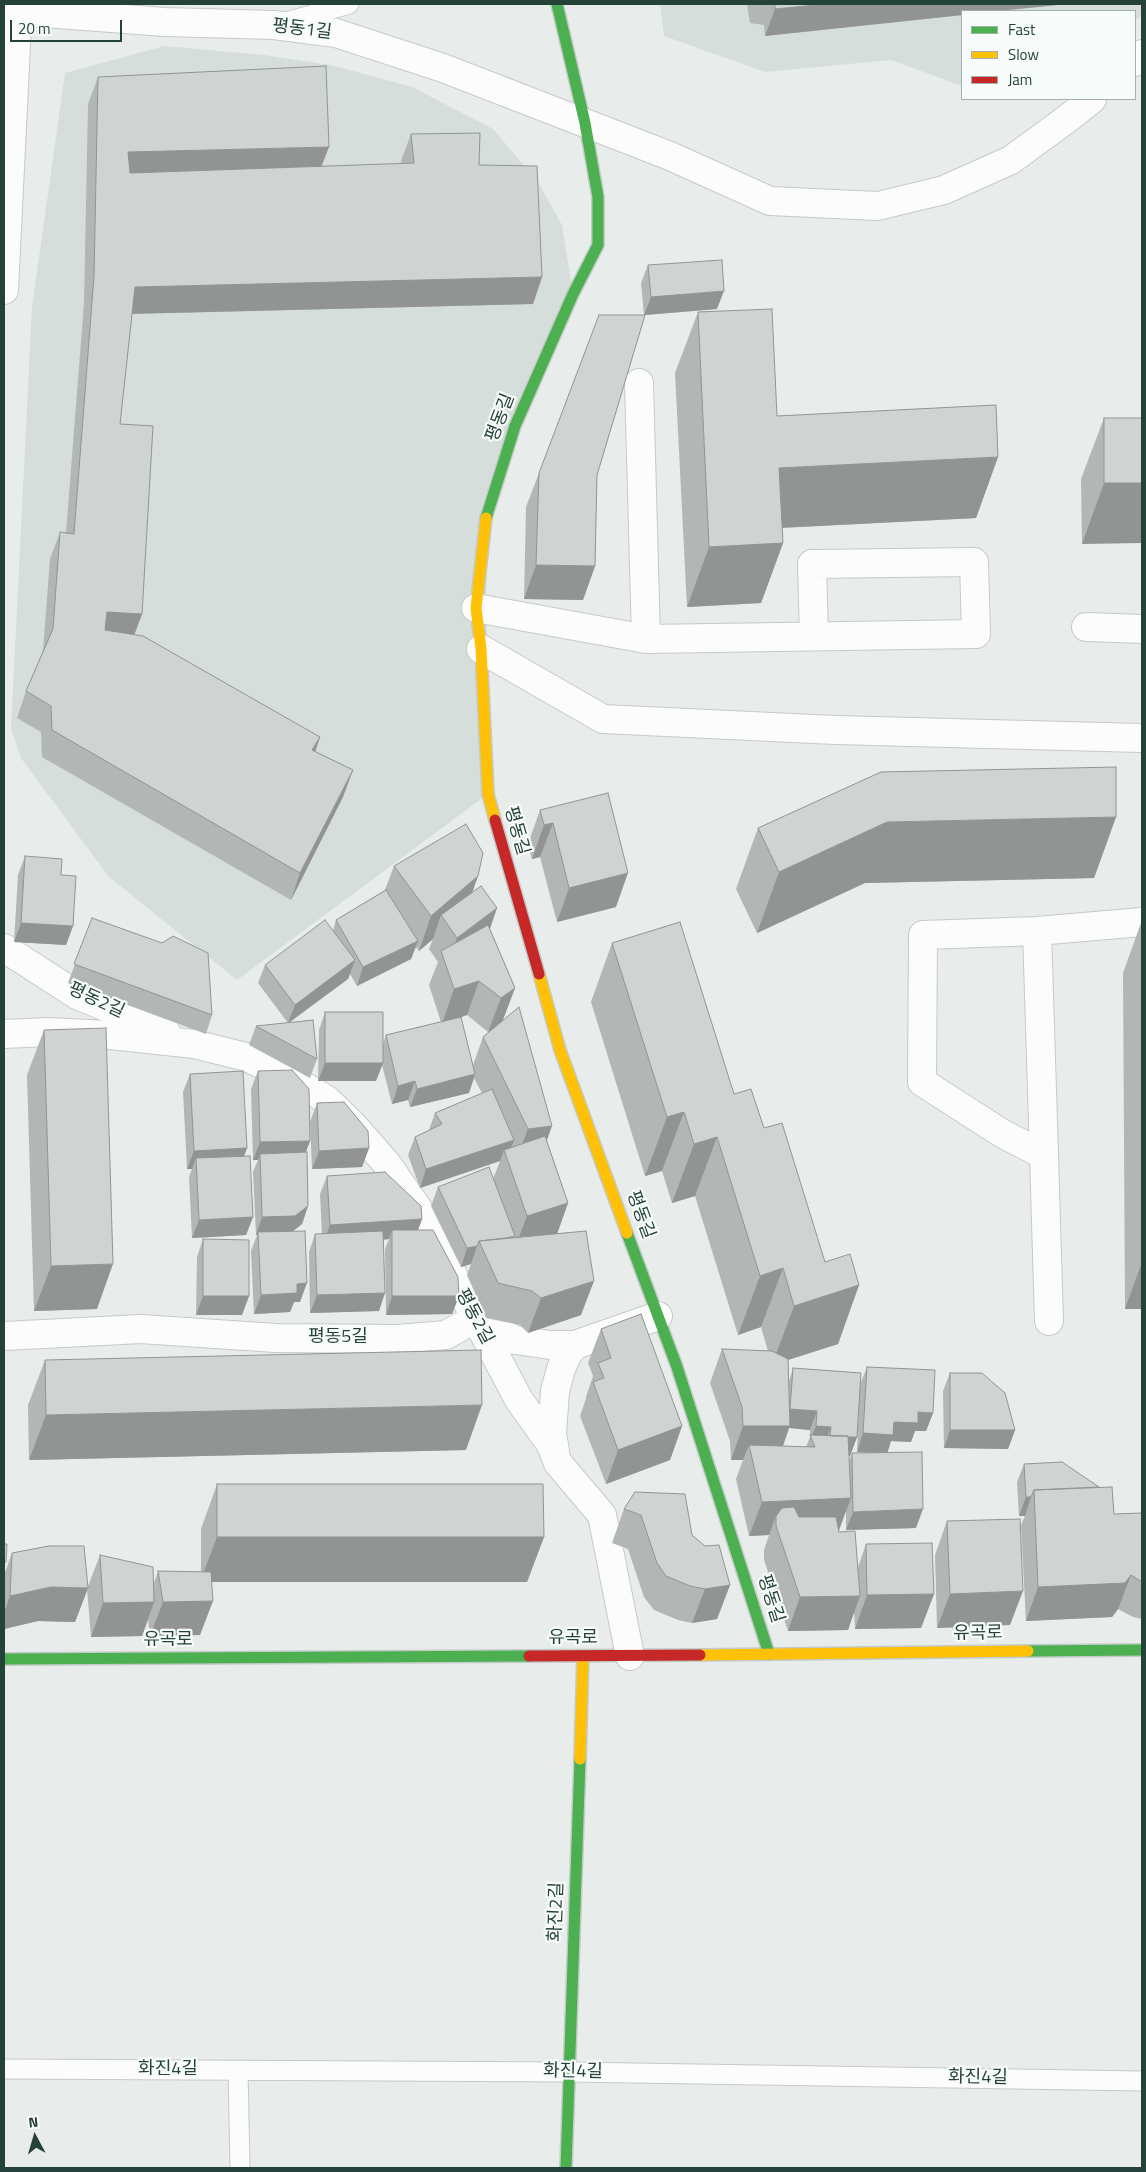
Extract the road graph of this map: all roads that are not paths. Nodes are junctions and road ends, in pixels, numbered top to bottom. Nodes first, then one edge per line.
1 (350, 4) edge
2 (557, 4) edge
3 (13, 9) edge
4 (274, 25) junction
5 (1091, 100) edge
6 (585, 123) junction
7 (4, 290) edge
8 (640, 383) dead end
9 (476, 608) junction
10 (1086, 627) dead end
11 (1142, 629) edge
12 (814, 636) junction
13 (646, 639) junction
14 (481, 649) junction
15 (1142, 738) edge
16 (1142, 922) edge
17 (1037, 932) junction
18 (4, 948) edge
19 (4, 1034) edge
20 (194, 1044) junction
21 (1044, 1154) junction
22 (658, 1316) junction
23 (474, 1319) junction
24 (1049, 1321) dead end
25 (4, 1336) edge
26 (575, 1345) junction
27 (558, 1463) junction
28 (1142, 1650) edge
29 (770, 1654) junction
30 (583, 1656) junction
31 (630, 1656) junction
32 (4, 1659) edge
33 (4, 2069) edge
34 (238, 2070) junction
35 (569, 2072) junction
36 (1142, 2081) edge
37 (240, 2168) edge
38 (566, 2168) edge

1 - 4 lane
2 - 6 street, 평동길
3 - 4 street, 평동1길
3 - 7 street
4 - 6 street, 평동1길
5 - 6 street, 평동1길
6 - 9 street, 평동길
8 - 13 street
9 - 13 street
9 - 14 street, 평동길
10 - 11 street
12 - 12 street
12 - 13 street
14 - 15 street
14 - 22 street, 평동길
16 - 17 street
17 - 21 street
17 - 21 street
18 - 20 street, 평동2길
19 - 20 street, 평동2길
20 - 23 street, 평동2길
21 - 24 street
22 - 26 street
22 - 29 street, 평동길
23 - 25 street, 평동5길
23 - 26 street
23 - 27 street, 평동2길
26 - 27 street
27 - 31 street, 평동2길
28 - 29 street, 유곡로
29 - 31 street, 유곡로
30 - 31 street, 유곡로
30 - 32 street, 유곡로
30 - 35 street, 화진2길
33 - 34 lane, 화진4길
34 - 35 lane, 화진4길
34 - 37 lane
35 - 36 lane, 화진4길
35 - 38 street, 화진2길

